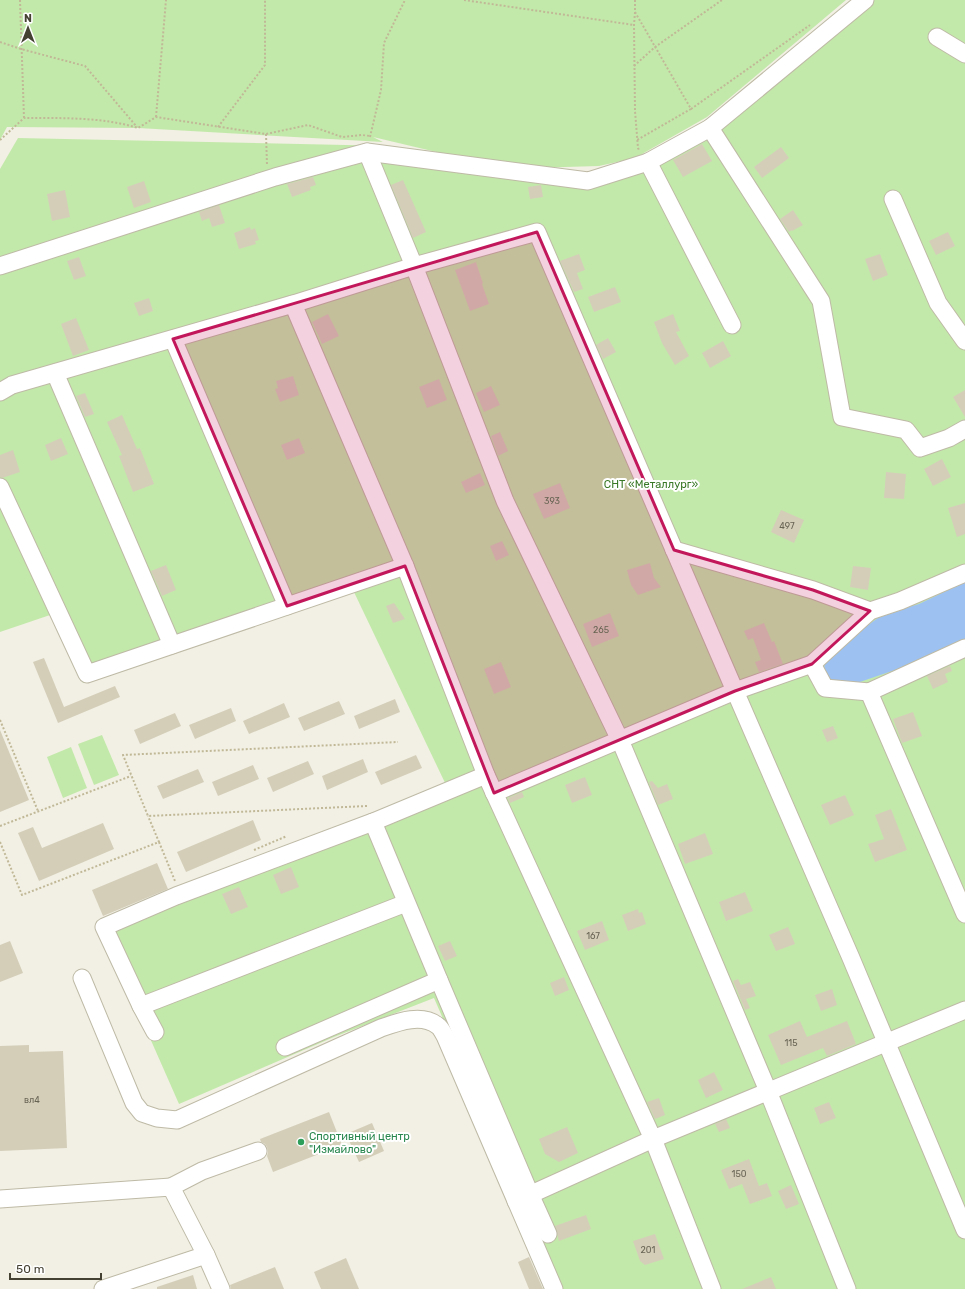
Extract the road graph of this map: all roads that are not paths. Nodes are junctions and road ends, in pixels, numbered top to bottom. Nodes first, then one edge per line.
1 (864, 0) edge
2 (937, 37) dead end
3 (965, 54) edge
4 (710, 128) junction
5 (367, 152) junction
6 (648, 162) junction
7 (893, 199) dead end
8 (0, 266) edge
9 (414, 266) junction
10 (294, 304) junction
11 (732, 325) dead end
12 (173, 339) junction
13 (965, 341) edge
14 (55, 372) junction
15 (0, 392) edge
16 (965, 430) edge
17 (0, 487) edge
18 (674, 550) junction
19 (405, 566) junction
20 (965, 573) edge
21 (287, 606) junction
22 (870, 611) junction
23 (172, 645) junction
24 (965, 648) edge
25 (812, 664) junction
26 (735, 691) junction
27 (869, 692) junction
28 (620, 740) junction
29 (486, 775) junction
30 (494, 793) junction
31 (373, 822) junction
32 (406, 903) junction
33 (965, 914) edge
34 (82, 978) dead end
35 (439, 980) junction
36 (140, 1006) junction
37 (965, 1010) edge
38 (155, 1032) dead end
39 (886, 1043) junction
40 (285, 1047) dead end
41 (768, 1091) junction
42 (653, 1138) junction
43 (258, 1150) dead end
44 (171, 1187) junction
45 (523, 1197) junction
46 (0, 1199) edge
47 (965, 1230) edge
48 (548, 1234) dead end
49 (206, 1255) junction
50 (558, 1270) dead end
51 (103, 1289) edge
52 (221, 1289) edge
53 (554, 1289) edge
54 (566, 1289) edge
55 (712, 1289) edge
56 (847, 1289) edge

1 - 4 street
2 - 3 street
4 - 6 street
4 - 16 street
5 - 6 street
5 - 8 street
5 - 9 street
6 - 11 street
7 - 13 street
9 - 10 street
9 - 18 street
9 - 28 street
10 - 12 street
10 - 19 street
12 - 14 street
12 - 21 street
14 - 15 street
14 - 23 street
17 - 23 street
18 - 22 street
18 - 26 street
19 - 21 street
19 - 29 street
20 - 22 street
21 - 23 street
22 - 25 street
24 - 27 street
25 - 26 street
25 - 27 street
26 - 28 street
26 - 39 street
27 - 33 street
28 - 30 street
28 - 41 street
29 - 30 street
29 - 31 street
30 - 42 street
31 - 32 street
31 - 36 street
32 - 35 street
32 - 36 street
34 - 45 street
35 - 40 street
35 - 45 street
36 - 38 street
37 - 39 street
39 - 41 street
39 - 47 street
41 - 42 street
41 - 56 street
42 - 45 street
42 - 55 street
43 - 44 street
44 - 46 street
44 - 49 street
45 - 48 street
45 - 53 street
49 - 51 street
49 - 52 street
50 - 54 street

